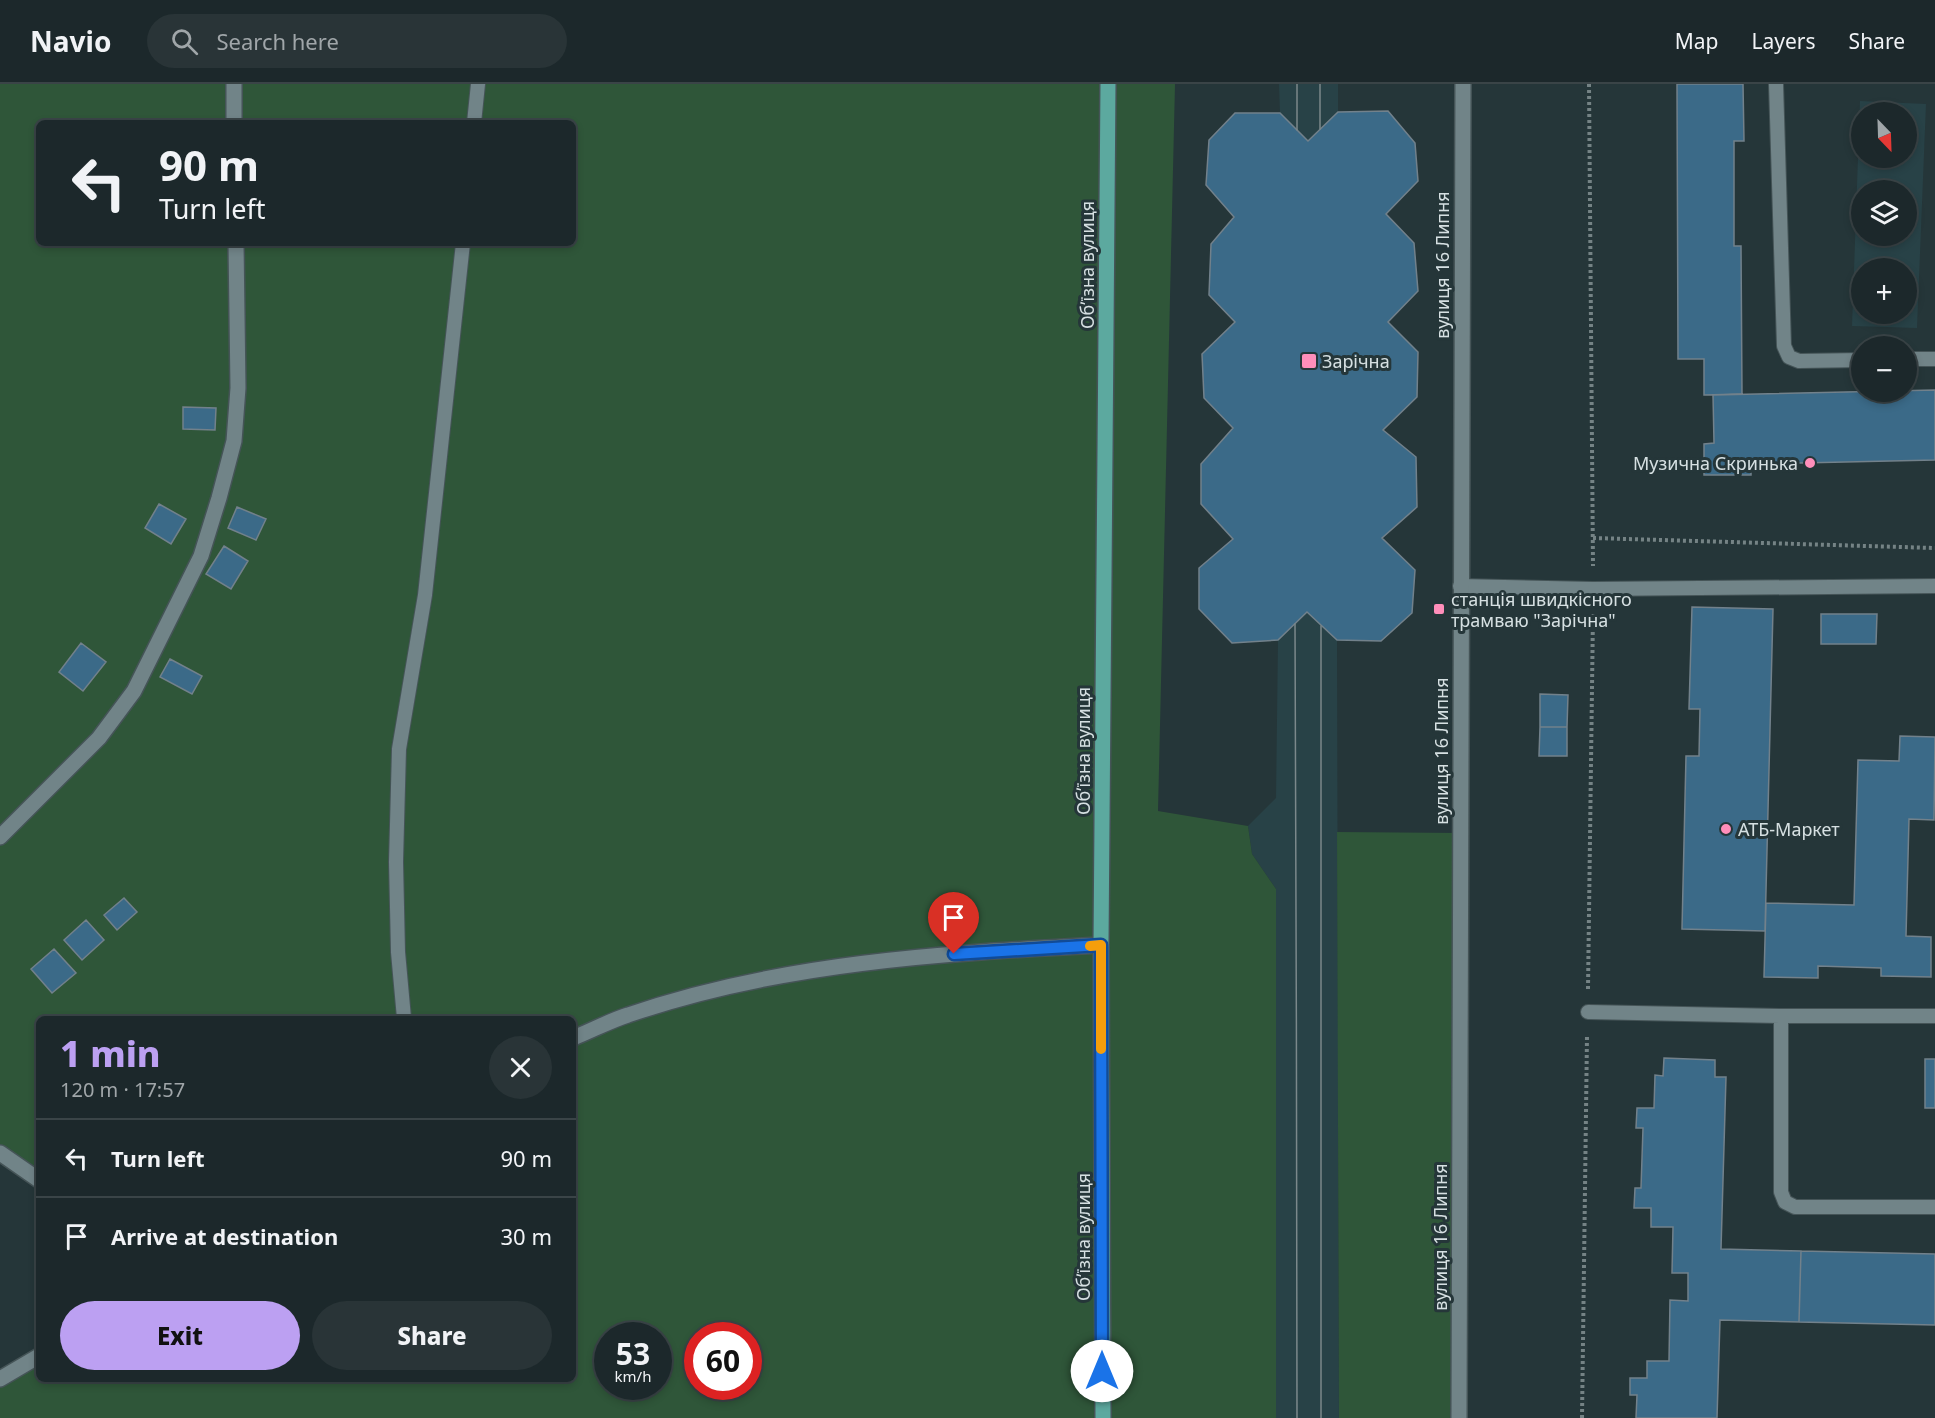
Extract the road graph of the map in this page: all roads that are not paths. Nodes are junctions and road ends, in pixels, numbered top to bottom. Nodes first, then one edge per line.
1 (234, 84) edge
2 (478, 84) edge
3 (1108, 84) edge
4 (1462, 84) edge
5 (1776, 84) edge
6 (234, 120) edge
7 (474, 120) edge
8 (236, 246) edge
9 (463, 246) edge
10 (1917, 359) edge
11 (1935, 359) edge
12 (1851, 360) edge
13 (1460, 586) junction
14 (1935, 586) edge
15 (0, 837) edge
16 (1101, 945) junction
17 (1587, 1012) road end
18 (404, 1016) edge
19 (1781, 1016) junction
20 (1935, 1016) edge
21 (576, 1037) edge
22 (0, 1153) edge
23 (36, 1178) edge
24 (1935, 1207) edge
25 (36, 1358) edge
26 (0, 1379) edge
27 (1103, 1418) edge
28 (1459, 1418) edge

1 - 6 street
2 - 7 lane
3 - 16 main road, Обʼїзна вулиця
4 - 13 street, вулиця 16 Липня
5 - 12 lane
8 - 15 street
9 - 18 lane
10 - 11 lane
13 - 14 lane
13 - 28 street, вулиця 16 Липня
16 - 21 street
16 - 27 main road, Обʼїзна вулиця
17 - 19 lane
19 - 20 lane
19 - 24 lane
22 - 23 street
25 - 26 street

